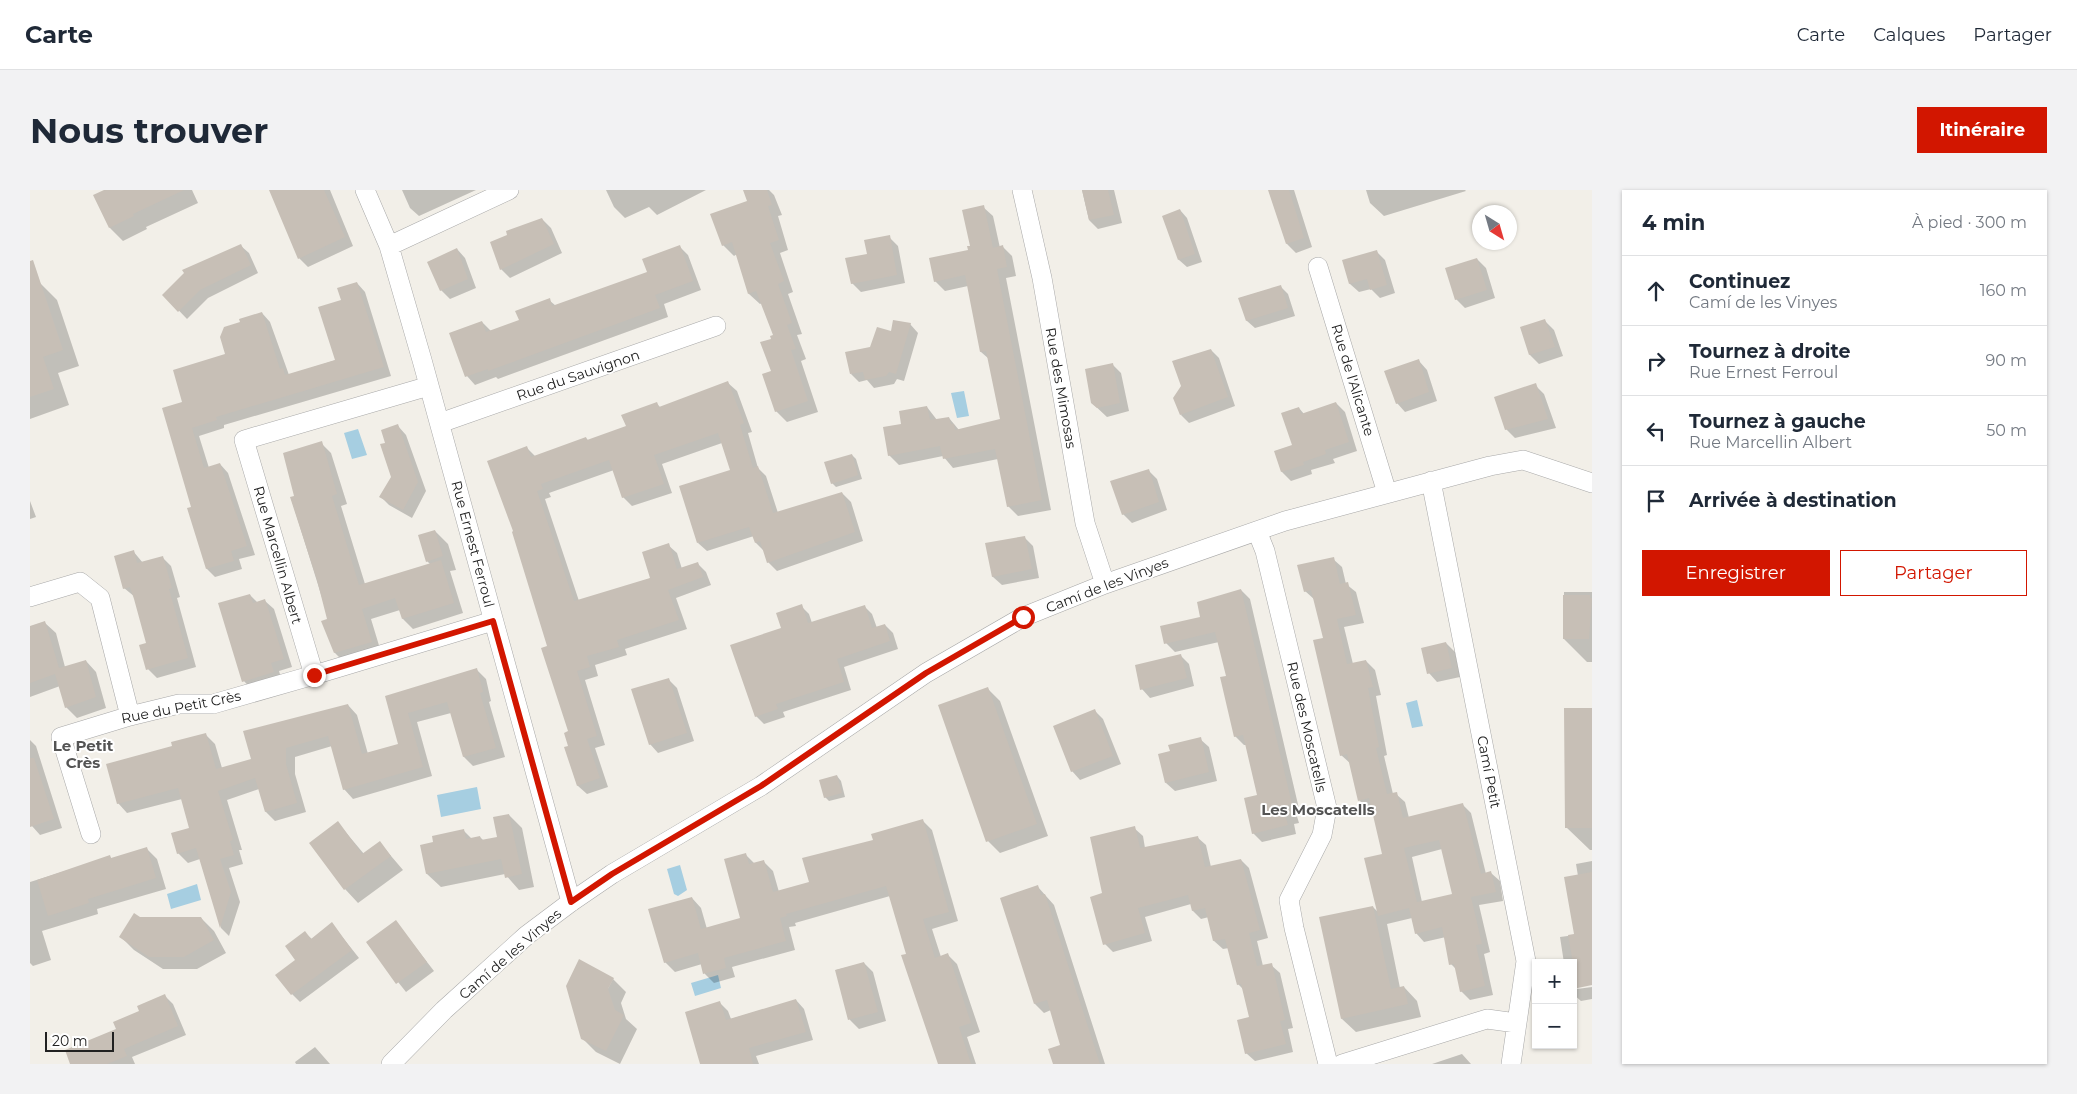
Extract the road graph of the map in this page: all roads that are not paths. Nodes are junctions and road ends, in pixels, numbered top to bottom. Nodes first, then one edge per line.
1 (365, 190) edge
2 (509, 190) edge
3 (1022, 190) edge
4 (388, 246) junction
5 (1318, 267) dead end
6 (716, 326) dead end
7 (430, 386) junction
8 (440, 423) junction
9 (1431, 481) junction
10 (1592, 483) edge
11 (1387, 493) junction
12 (1257, 531) junction
13 (1105, 584) junction
14 (30, 597) edge
15 (493, 621) junction
16 (314, 675) junction
17 (130, 716) junction
18 (91, 834) dead end
19 (571, 902) junction
20 (1516, 1024) junction
21 (391, 1064) edge
22 (1328, 1064) edge
23 (1342, 1064) edge
24 (1512, 1064) edge

1 - 4 street, Rue Ernest Ferroul
2 - 4 street
3 - 13 street, Rue des Mimosas
4 - 7 street, Rue Ernest Ferroul
5 - 11 street, Rue de l'Alicante
6 - 8 street, Rue du Sauvignon
7 - 8 street, Rue Ernest Ferroul
7 - 16 street, Rue Marcellin Albert
8 - 15 street, Rue Ernest Ferroul
9 - 10 street, Camí de les Vinyes
9 - 11 street, Camí de les Vinyes
9 - 20 street, Camí Petit
11 - 12 street, Camí de les Vinyes
12 - 13 street, Camí de les Vinyes
12 - 22 street, Rue des Moscatells
13 - 19 street, Camí de les Vinyes
14 - 17 street
15 - 16 street
15 - 19 street, Rue Ernest Ferroul
16 - 17 street, Rue du Petit Crès
17 - 18 street, Rue du Petit Crès
19 - 21 street, Camí de les Vinyes
20 - 23 street
20 - 24 street, Camí Petit

